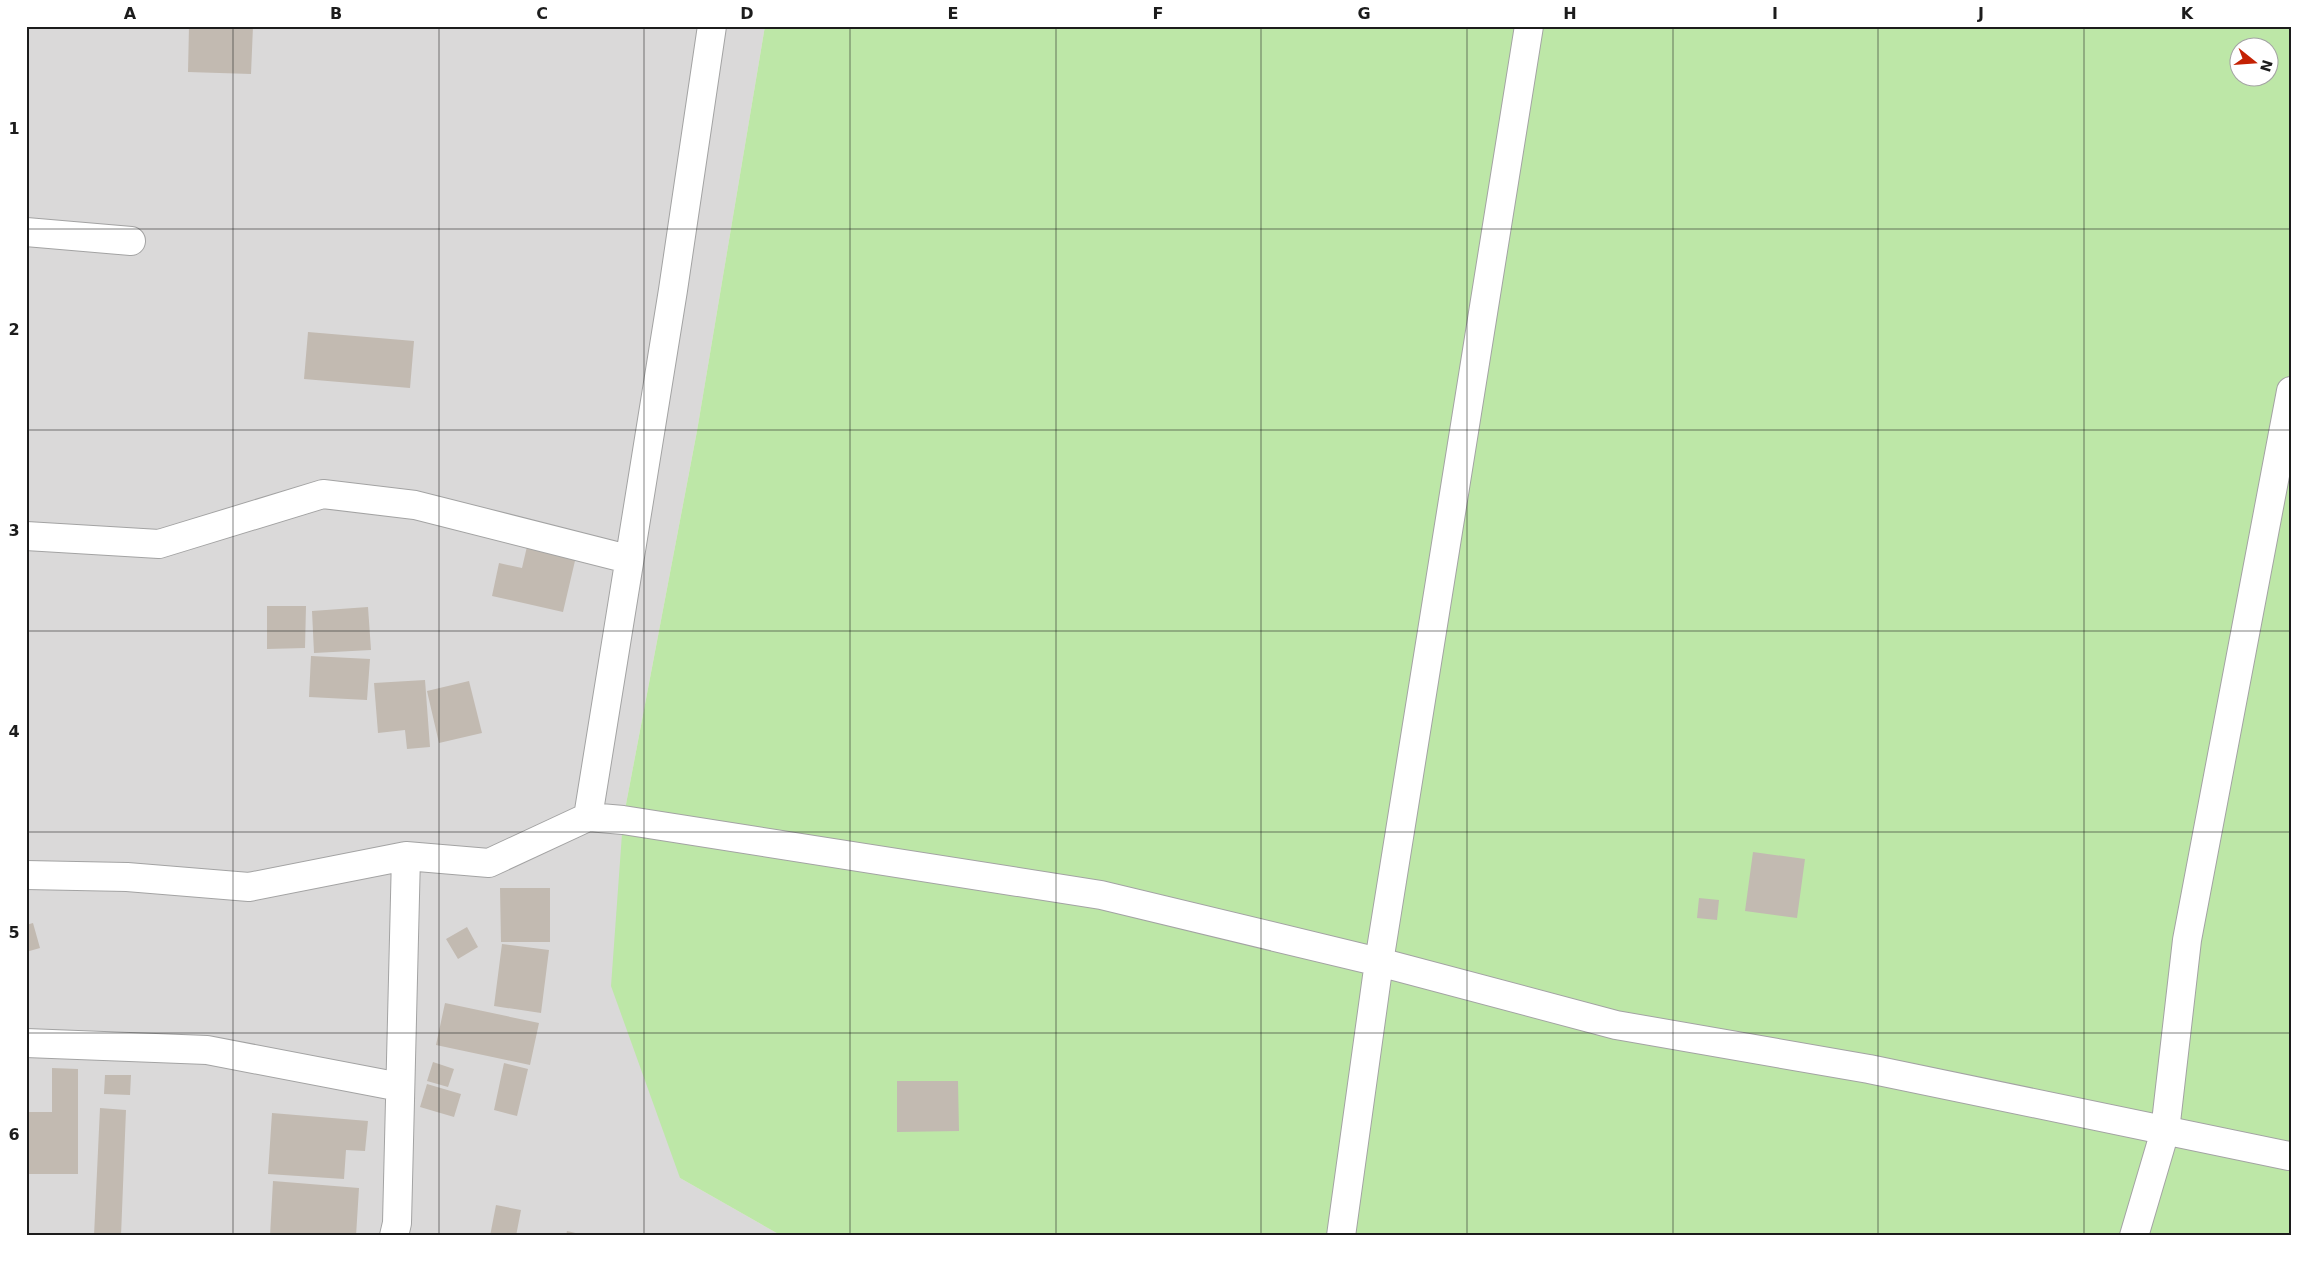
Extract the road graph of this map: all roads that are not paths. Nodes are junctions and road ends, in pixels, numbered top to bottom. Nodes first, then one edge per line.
1 (712, 26) edge
2 (1529, 26) edge
3 (26, 232) edge
4 (131, 241) dead end
5 (2291, 391) edge
6 (26, 536) edge
7 (628, 559) junction
8 (588, 817) junction
9 (406, 856) junction
10 (26, 875) edge
11 (1379, 962) junction
12 (26, 1043) edge
13 (400, 1087) junction
14 (2165, 1131) junction
15 (2289, 1156) dead end
16 (394, 1236) edge
17 (1341, 1236) edge
18 (2134, 1236) edge

1 - 7 street
2 - 11 street
3 - 4 street
5 - 14 street
6 - 7 street
7 - 8 street
8 - 9 street
8 - 11 street
9 - 10 street
9 - 13 street
11 - 14 street
11 - 17 street
12 - 13 street
13 - 16 street
14 - 15 street
14 - 18 street

